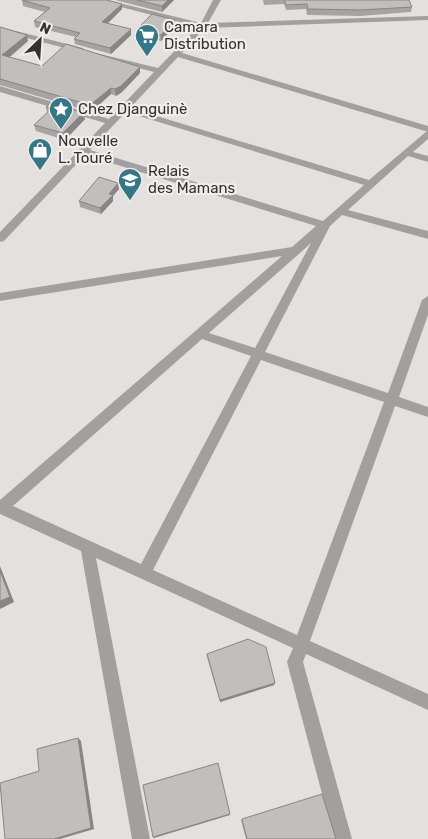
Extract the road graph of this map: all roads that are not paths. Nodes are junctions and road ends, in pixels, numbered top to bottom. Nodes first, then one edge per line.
1 (98, 0) edge
2 (217, 0) edge
3 (428, 18) edge
4 (203, 26) junction
5 (0, 29) edge
6 (177, 54) junction
7 (161, 71) junction
8 (0, 89) edge
9 (124, 108) junction
10 (111, 122) junction
11 (428, 129) edge
12 (428, 134) edge
13 (83, 151) junction
14 (406, 153) junction
15 (428, 158) edge
16 (371, 184) junction
17 (341, 210) junction
18 (325, 225) junction
19 (428, 235) edge
20 (0, 238) edge
21 (296, 250) junction
22 (0, 297) edge
23 (428, 300) edge
24 (200, 334) junction
25 (258, 353) junction
26 (391, 400) junction
27 (428, 412) edge
28 (1, 507) edge
29 (87, 546) junction
30 (144, 573) junction
31 (301, 644) junction
32 (428, 702) edge
33 (141, 839) edge
34 (343, 839) edge

1 - 4 street
2 - 4 street
3 - 4 street
4 - 6 street
5 - 7 street
6 - 7 street
6 - 11 street
7 - 9 street
8 - 10 street
9 - 10 street
9 - 16 street
10 - 13 street
12 - 14 street
13 - 18 street
13 - 20 street
14 - 15 street
14 - 16 street
16 - 17 street
17 - 18 street
17 - 19 street
18 - 21 street
18 - 25 street
21 - 22 street
21 - 24 street
23 - 26 street
24 - 25 street
24 - 28 street
25 - 26 street
25 - 30 street
26 - 27 street
26 - 31 street
28 - 29 street
29 - 30 street
29 - 33 street
30 - 31 street
31 - 32 street
31 - 34 street

